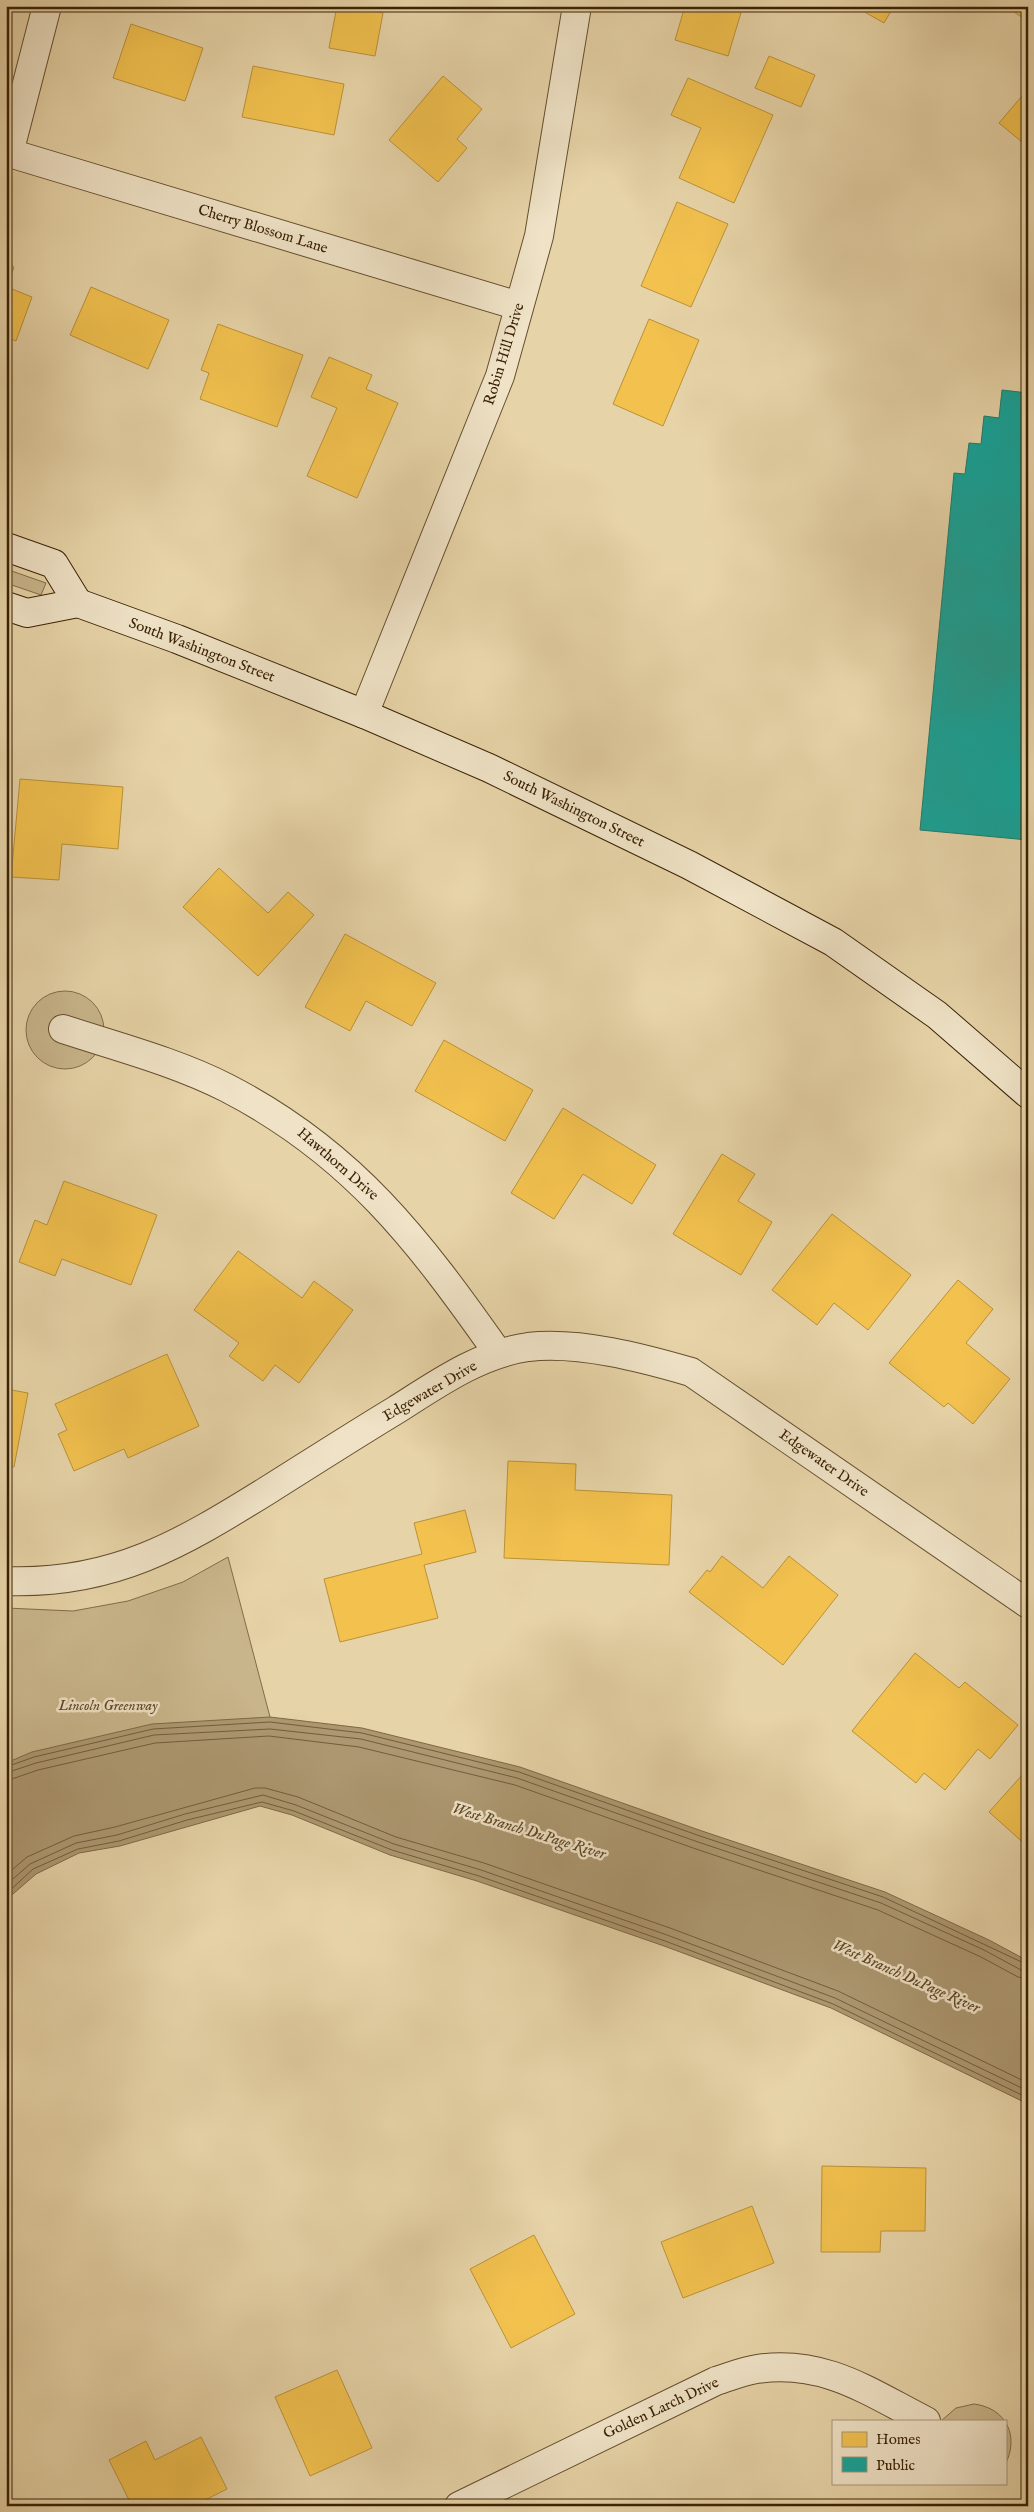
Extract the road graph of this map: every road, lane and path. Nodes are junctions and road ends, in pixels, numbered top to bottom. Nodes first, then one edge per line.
1 (47, 6) edge
2 (576, 6) edge
3 (8, 153) edge
4 (519, 306) junction
5 (6, 547) edge
6 (78, 603) junction
7 (6, 606) edge
8 (364, 714) junction
9 (63, 1029) dead end
10 (1028, 1094) edge
11 (498, 1353) junction
12 (6, 1581) edge
13 (1028, 1604) edge
14 (924, 2420) edge
15 (459, 2506) edge

1 - 3 street
2 - 4 street, Robin Hill Drive
3 - 4 street, Cherry Blossom Lane
4 - 8 street, Robin Hill Drive
5 - 6 street
6 - 7 street
6 - 8 street, South Washington Street
8 - 10 street, South Washington Street
9 - 11 street, Hawthorn Drive
11 - 12 street, Edgewater Drive
11 - 13 street, Edgewater Drive
14 - 15 street, Golden Larch Drive

